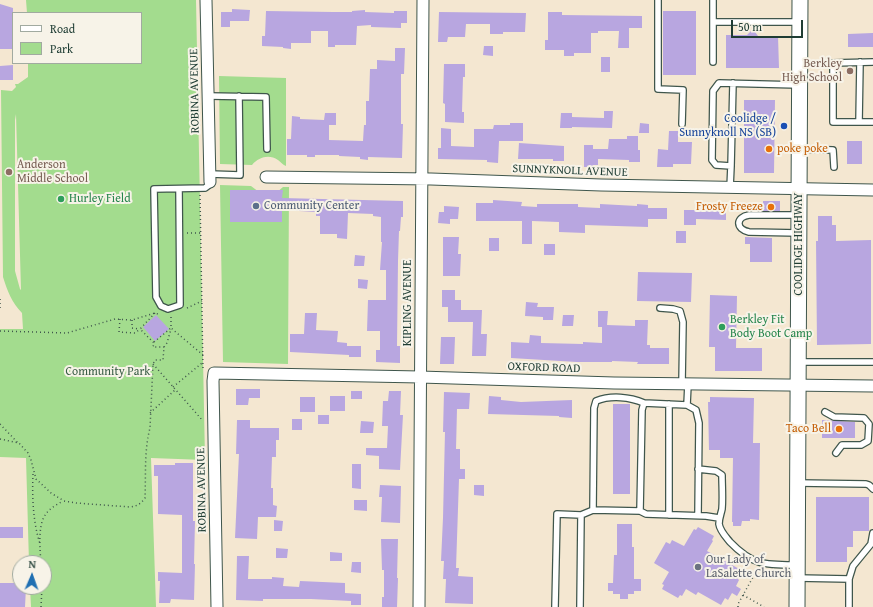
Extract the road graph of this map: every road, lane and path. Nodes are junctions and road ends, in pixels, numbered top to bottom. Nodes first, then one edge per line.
1 (206, 0) edge
2 (423, 0) edge
3 (658, 0) edge
4 (713, 0) edge
5 (800, 0) edge
6 (713, 22) junction
7 (800, 22) junction
8 (713, 62) dead end
9 (860, 62) junction
10 (873, 62) edge
11 (733, 83) junction
12 (800, 85) junction
13 (209, 96) junction
14 (239, 96) junction
15 (859, 122) junction
16 (873, 122) edge
17 (682, 124) dead end
18 (266, 149) dead end
19 (799, 149) junction
20 (731, 166) junction
21 (834, 167) dead end
22 (266, 177) dead end
23 (210, 178) junction
24 (422, 180) junction
25 (730, 188) junction
26 (179, 189) junction
27 (799, 190) junction
28 (873, 190) edge
29 (799, 215) junction
30 (179, 233) junction
31 (201, 233) dead end
32 (799, 233) junction
33 (0, 299) edge
34 (202, 301) dead end
35 (660, 308) dead end
36 (0, 311) edge
37 (183, 311) dead end
38 (155, 313) junction
39 (161, 315) dead end
40 (166, 316) dead end
41 (120, 319) junction
42 (132, 320) junction
43 (171, 328) junction
44 (140, 329) junction
45 (0, 331) edge
46 (154, 343) junction
47 (164, 347) junction
48 (203, 355) dead end
49 (203, 362) dead end
50 (798, 362) junction
51 (873, 362) edge
52 (153, 364) junction
53 (214, 373) joint
54 (420, 377) junction
55 (685, 384) junction
56 (798, 386) junction
57 (873, 386) edge
58 (173, 387) junction
59 (175, 390) junction
60 (644, 403) junction
61 (670, 404) junction
62 (687, 405) junction
63 (825, 412) dead end
64 (150, 413) junction
65 (205, 422) dead end
66 (0, 424) edge
67 (0, 439) edge
68 (19, 443) junction
69 (836, 452) dead end
70 (698, 469) junction
71 (34, 472) junction
72 (798, 483) junction
73 (873, 489) edge
74 (64, 501) junction
75 (593, 510) junction
76 (640, 511) junction
77 (581, 515) junction
78 (669, 515) junction
79 (698, 515) junction
80 (719, 518) junction
81 (873, 533) edge
82 (40, 544) junction
83 (41, 555) edge
84 (761, 563) junction
85 (797, 571) junction
86 (849, 579) junction
87 (42, 595) edge
88 (743, 595) junction
89 (41, 607) edge
90 (217, 607) edge
91 (419, 607) edge
92 (555, 607) edge
93 (580, 607) edge
94 (738, 607) edge
95 (764, 607) edge
96 (797, 607) edge
97 (849, 607) edge

1 - 13 street, ROBINA AVENUE
2 - 24 street, KIPLING AVENUE
3 - 17 lane
4 - 6 lane
5 - 7 main road, COOLIDGE HIGHWAY
6 - 7 lane
6 - 8 lane
7 - 12 main road, COOLIDGE HIGHWAY
9 - 10 lane
9 - 15 lane
9 - 15 lane
11 - 12 lane
11 - 20 lane
11 - 20 lane
12 - 19 main road, COOLIDGE HIGHWAY
13 - 14 lane
13 - 23 street, ROBINA AVENUE
14 - 18 lane
14 - 23 lane
15 - 16 lane
19 - 21 lane
19 - 27 main road, COOLIDGE HIGHWAY
20 - 25 lane
22 - 24 street, SUNNYKNOLL AVENUE
23 - 26 lane
24 - 25 street, SUNNYKNOLL AVENUE
24 - 54 street, KIPLING AVENUE
25 - 27 street, SUNNYKNOLL AVENUE
26 - 30 lane
26 - 30 lane
27 - 28 street, SUNNYKNOLL AVENUE
27 - 29 main road, COOLIDGE HIGHWAY
29 - 32 main road, COOLIDGE HIGHWAY
29 - 32 lane
30 - 31 path
32 - 50 main road, COOLIDGE HIGHWAY
33 - 36 path
34 - 37 path
35 - 55 lane
38 - 39 path
38 - 42 path
38 - 44 path
40 - 43 path
41 - 42 path
41 - 44 path
41 - 45 path
42 - 44 path
43 - 46 path
43 - 47 path
43 - 48 path
44 - 46 path
46 - 47 path
47 - 52 path
49 - 58 path
50 - 51 lane
50 - 56 main road, COOLIDGE HIGHWAY
52 - 58 path
52 - 64 path
53 - 54 street, OXFORD ROAD
53 - 90 street, ROBINA AVENUE
54 - 55 street, OXFORD ROAD
54 - 91 street, KIPLING AVENUE
55 - 56 street, OXFORD ROAD
55 - 62 lane
56 - 57 street, OXFORD ROAD
56 - 72 main road, COOLIDGE HIGHWAY
58 - 59 path
59 - 64 path
59 - 65 path
60 - 61 lane
60 - 75 lane
60 - 76 lane
61 - 62 lane
61 - 78 lane
62 - 70 lane
63 - 69 lane
64 - 74 path
66 - 68 path
67 - 68 path
68 - 71 path
70 - 79 lane
70 - 80 lane
71 - 74 path
71 - 82 path
72 - 73 lane
72 - 85 main road, COOLIDGE HIGHWAY
74 - 82 path
75 - 76 lane
75 - 77 lane
76 - 78 lane
77 - 92 lane
77 - 93 lane
78 - 79 lane
79 - 80 lane
80 - 84 lane
81 - 86 lane
82 - 83 path
84 - 85 lane
84 - 88 path
85 - 86 lane
85 - 96 main road, COOLIDGE HIGHWAY
86 - 97 lane
87 - 89 path
88 - 94 path
88 - 95 path

